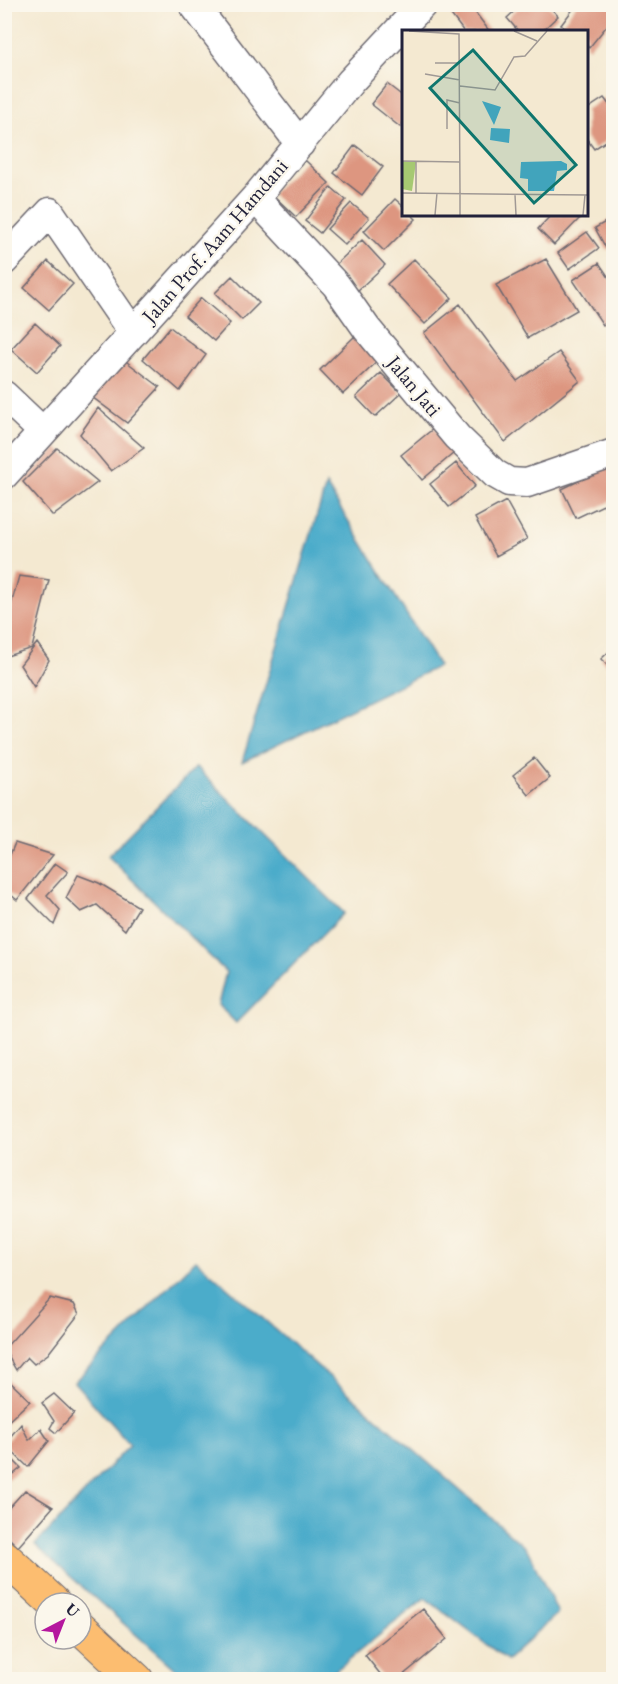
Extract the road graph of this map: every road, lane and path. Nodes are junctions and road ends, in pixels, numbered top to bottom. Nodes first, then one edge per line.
1 (194, 4) edge
2 (417, 7) edge
3 (300, 144) junction
4 (255, 198) junction
5 (4, 261) edge
6 (133, 333) junction
7 (4, 395) edge
8 (43, 432) junction
9 (614, 453) edge
10 (4, 475) edge
11 (4, 1557) edge
12 (41, 1591) edge
13 (93, 1639) edge
14 (137, 1680) edge

1 - 3 street
2 - 3 street, Jalan Prof. Aam Hamdani
3 - 4 street, Jalan Prof. Aam Hamdani
4 - 6 street, Jalan Prof. Aam Hamdani
4 - 9 street, Jalan Jati
5 - 6 street
6 - 8 street, Jalan Prof. Aam Hamdani
7 - 8 street
8 - 10 street, Jalan Prof. Aam Hamdani
11 - 12 main road
13 - 14 main road

